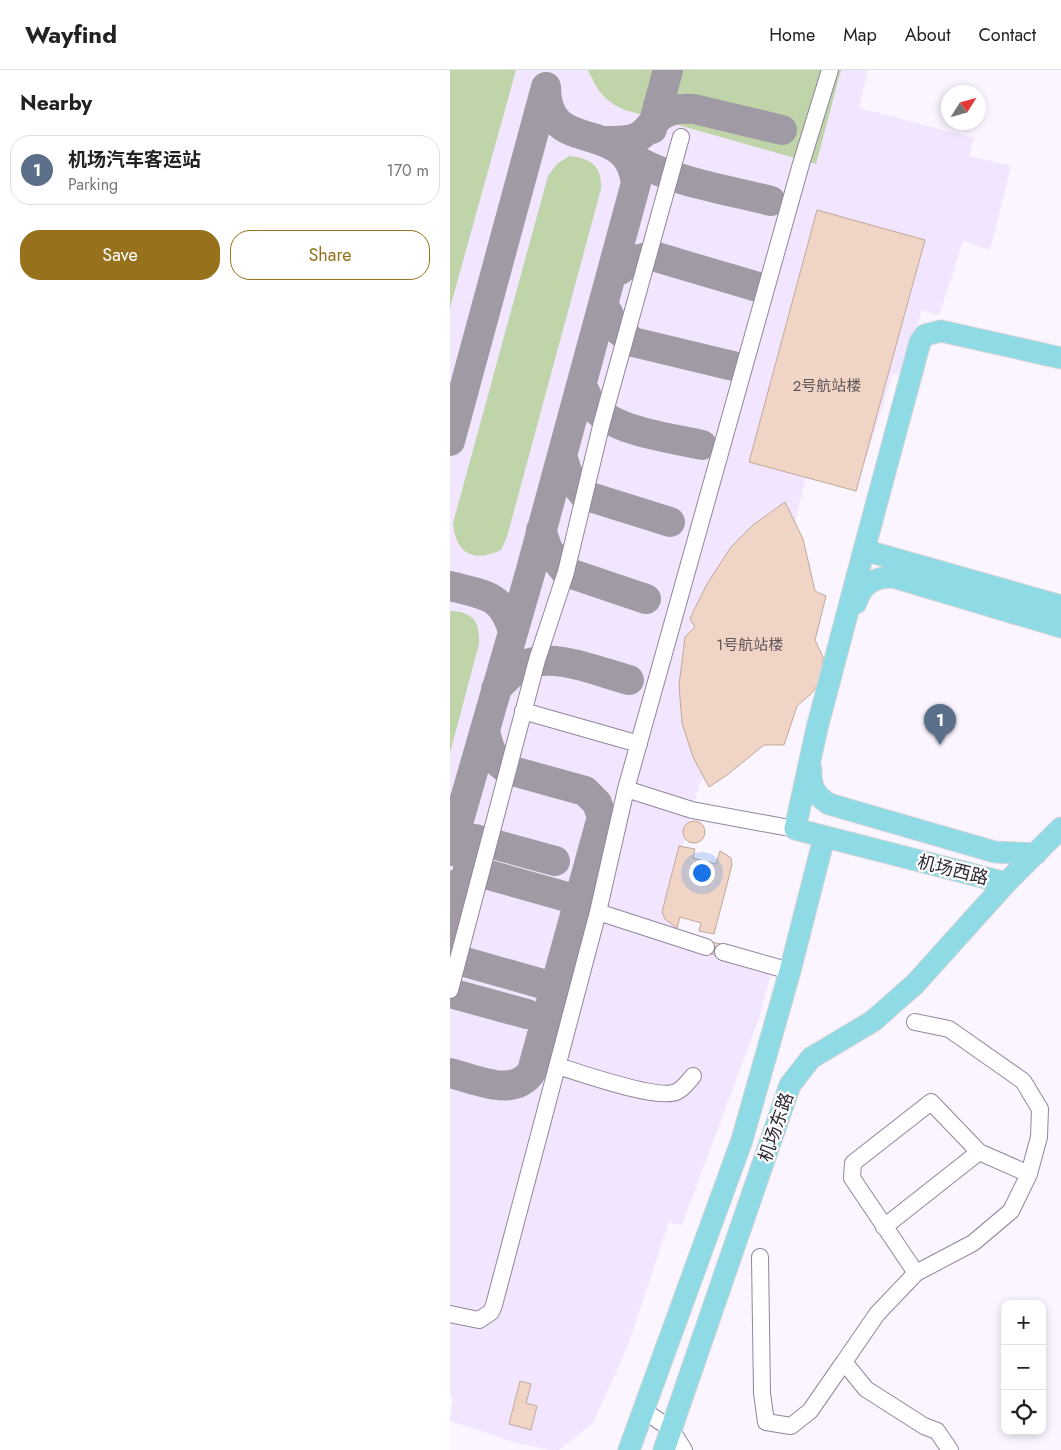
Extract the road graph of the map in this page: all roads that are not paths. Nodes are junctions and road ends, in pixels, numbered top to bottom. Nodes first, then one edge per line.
1 (830, 70) edge
2 (681, 137) dead end
3 (1061, 358) edge
4 (864, 550) junction
5 (1058, 619) edge
6 (523, 712) junction
7 (639, 744) junction
8 (626, 789) junction
9 (1061, 828) edge
10 (795, 830) junction
11 (824, 838) junction
12 (1036, 854) junction
13 (1006, 883) junction
14 (598, 912) junction
15 (706, 947) dead end
16 (723, 952) dead end
17 (790, 971) junction
18 (450, 990) edge
19 (915, 1022) dead end
20 (558, 1066) junction
21 (693, 1076) dead end
22 (979, 1152) junction
23 (1029, 1174) junction
24 (884, 1227) junction
25 (760, 1257) dead end
26 (916, 1273) junction
27 (450, 1314) edge
28 (844, 1362) junction
29 (643, 1410) junction
30 (671, 1429) junction
31 (629, 1450) edge
32 (664, 1450) edge
33 (684, 1450) edge
34 (950, 1450) edge

1 - 7 street
2 - 6 street
3 - 4 main road
4 - 5 main road
4 - 10 main road
5 - 12 main road
6 - 7 street
6 - 18 street
7 - 8 street
8 - 10 street
8 - 14 street
9 - 12 main road, 机场西路
10 - 11 main road, 机场西路
11 - 13 main road, 机场西路
11 - 17 main road, 机场东路
12 - 13 main road, 机场西路
13 - 30 main road, 机场东路
14 - 15 street
14 - 20 street
16 - 17 street
17 - 29 main road, 机场东路
19 - 23 street
20 - 21 street
20 - 27 street
22 - 23 street
22 - 24 street
22 - 24 street
23 - 26 street
24 - 26 street
25 - 28 street
26 - 28 street
28 - 34 street
29 - 30 street
29 - 31 main road, 机场东路
30 - 32 main road, 机场东路
30 - 33 street

